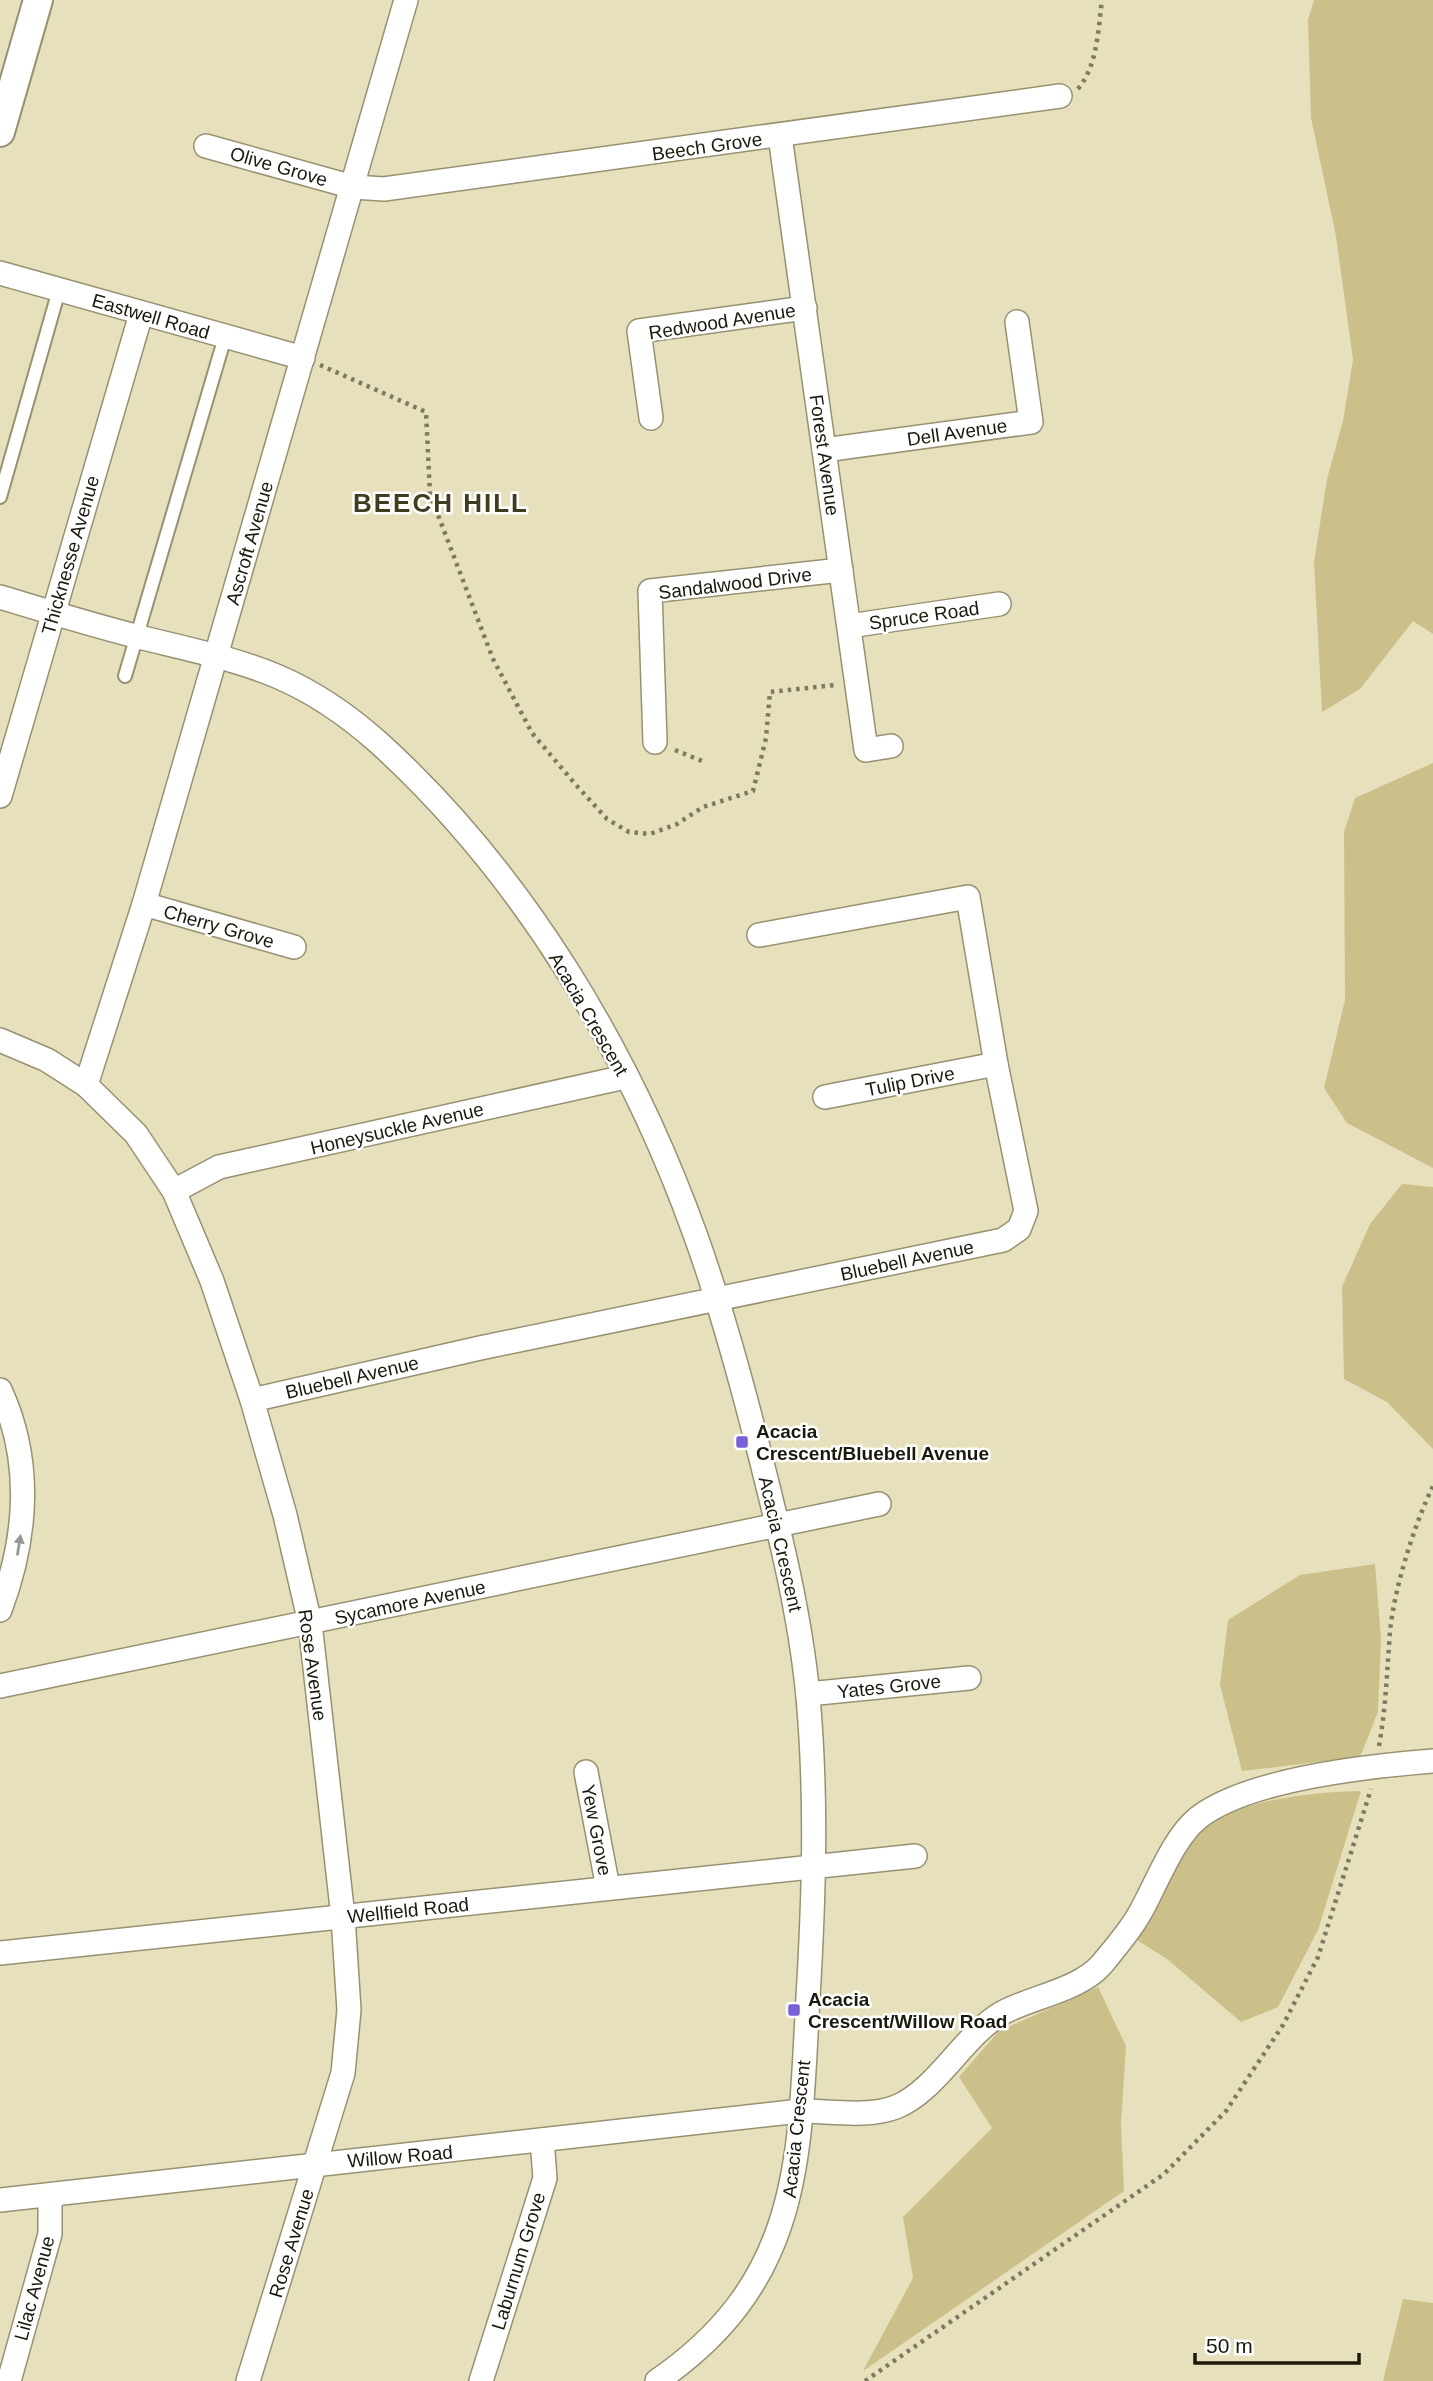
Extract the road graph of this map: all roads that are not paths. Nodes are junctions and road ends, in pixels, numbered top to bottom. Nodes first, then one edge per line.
1 (38, 0) edge
2 (406, 0) edge
3 (1060, 96) road end
4 (0, 132) edge
5 (780, 136) junction
6 (206, 146) dead end
7 (353, 187) junction
8 (0, 273) edge
9 (59, 290) junction
10 (804, 308) junction
11 (141, 314) junction
12 (1017, 322) dead end
13 (225, 337) junction
14 (303, 358) junction
15 (651, 418) dead end
16 (824, 450) junction
17 (0, 498) edge
18 (841, 570) junction
19 (0, 597) edge
20 (999, 604) dead end
21 (54, 613) junction
22 (849, 626) junction
23 (138, 636) junction
24 (216, 653) junction
25 (125, 676) dead end
26 (654, 742) road end
27 (891, 746) dead end
28 (0, 796) edge
29 (144, 904) junction
30 (759, 935) dead end
31 (294, 947) dead end
32 (0, 1040) edge
33 (996, 1065) junction
34 (625, 1077) junction
35 (86, 1085) junction
36 (825, 1097) dead end
37 (174, 1191) junction
38 (716, 1300) junction
39 (0, 1390) edge
40 (252, 1399) junction
41 (879, 1504) dead end
42 (778, 1525) junction
43 (0, 1610) edge
44 (310, 1623) junction
45 (969, 1678) dead end
46 (0, 1686) edge
47 (808, 1694) junction
48 (1433, 1761) edge
49 (586, 1772) dead end
50 (915, 1856) dead end
51 (816, 1866) junction
52 (608, 1888) junction
53 (343, 1917) junction
54 (0, 1953) edge
55 (800, 2111) junction
56 (542, 2140) junction
57 (315, 2163) junction
58 (50, 2195) junction
59 (0, 2200) edge
60 (9, 2381) edge
61 (248, 2381) edge
62 (481, 2381) edge
63 (657, 2381) edge

1 - 4 street
2 - 7 street, Ascroft Avenue
3 - 5 street, Beech Grove
5 - 7 street, Beech Grove
5 - 10 street, Forest Avenue
6 - 7 street, Olive Grove
7 - 14 street, Ascroft Avenue
8 - 9 street, Eastwell Road
9 - 11 street, Eastwell Road
9 - 17 lane
10 - 15 street, Redwood Avenue
10 - 16 street, Forest Avenue
11 - 13 street, Eastwell Road
11 - 21 street, Thicknesse Avenue
12 - 16 street, Dell Avenue
13 - 14 street, Eastwell Road
13 - 23 lane
14 - 24 street, Ascroft Avenue
16 - 18 street, Forest Avenue
18 - 22 street, Forest Avenue
18 - 26 street, Sandalwood Drive
19 - 21 street, Acacia Crescent
20 - 22 street, Spruce Road
21 - 23 street, Acacia Crescent
21 - 28 street, Thicknesse Avenue
22 - 27 street, Forest Avenue
23 - 24 street, Acacia Crescent
23 - 25 lane
24 - 29 street, Ascroft Avenue
24 - 34 street, Acacia Crescent
29 - 31 street, Cherry Grove
29 - 35 street, Ascroft Avenue
30 - 33 street, Bluebell Avenue
32 - 35 street, Rose Avenue
33 - 36 street, Tulip Drive
33 - 38 street, Bluebell Avenue
34 - 37 street, Honeysuckle Avenue
34 - 38 street, Acacia Crescent
35 - 37 street, Rose Avenue
37 - 40 street, Rose Avenue
38 - 40 street, Bluebell Avenue
38 - 42 street, Acacia Crescent
43 -> 39 street
40 - 44 street, Rose Avenue
41 - 42 street, Sycamore Avenue
42 - 44 street, Sycamore Avenue
42 - 47 street, Acacia Crescent
44 - 46 street, Sycamore Avenue
44 - 53 street, Rose Avenue
45 - 47 street, Yates Grove
47 - 51 street, Acacia Crescent
48 - 55 street, Willow Road
49 - 52 street, Yew Grove
50 - 51 street, Wellfield Road
51 - 52 street, Wellfield Road
51 - 55 street, Acacia Crescent
52 - 53 street, Wellfield Road
53 - 54 street, Wellfield Road
53 - 57 street, Rose Avenue
55 - 56 street, Willow Road
55 - 63 street, Acacia Crescent
56 - 57 street, Willow Road
56 - 62 street, Laburnum Grove
57 - 58 street, Willow Road
57 - 61 street, Rose Avenue
58 - 59 street, Willow Road
58 - 60 street, Lilac Avenue

